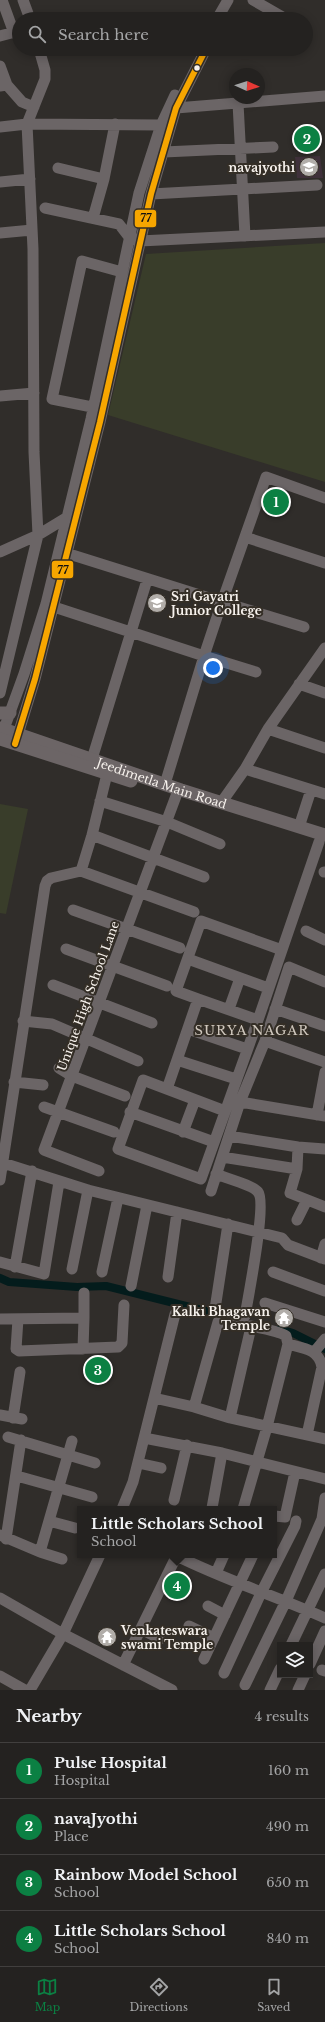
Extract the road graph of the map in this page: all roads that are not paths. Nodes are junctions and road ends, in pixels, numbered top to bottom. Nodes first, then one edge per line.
1 (2, 0) edge
2 (23, 0) edge
3 (228, 0) edge
4 (235, 0) edge
5 (253, 0) edge
6 (27, 12) edge
7 (221, 12) edge
8 (229, 12) edge
9 (274, 12) edge
10 (12, 23) edge
11 (12, 33) edge
12 (0, 36) edge
13 (41, 56) edge
14 (196, 56) edge
15 (202, 56) edge
16 (0, 66) edge
17 (4, 86) edge
18 (325, 96) edge
19 (265, 101) edge
20 (229, 104) edge
21 (238, 104) edge
22 (34, 107) junction
23 (176, 108) junction
24 (27, 124) junction
25 (115, 124) junction
26 (160, 125) junction
27 (0, 127) edge
28 (274, 147) dead end
29 (240, 150) junction
30 (164, 152) junction
31 (58, 168) dead end
32 (30, 179) junction
33 (104, 180) junction
34 (0, 182) edge
35 (317, 184) dead end
36 (243, 189) junction
37 (151, 194) junction
38 (45, 208) dead end
39 (93, 218) junction
40 (32, 230) junction
41 (325, 232) edge
42 (0, 233) edge
43 (245, 236) junction
44 (134, 239) junction
45 (122, 272) junction
46 (34, 393) junction
47 (0, 396) edge
48 (92, 407) junction
49 (325, 498) edge
50 (66, 518) junction
51 (38, 535) junction
52 (245, 537) junction
53 (0, 552) edge
54 (66, 553) junction
55 (325, 563) edge
56 (147, 580) junction
57 (222, 602) junction
58 (54, 607) junction
59 (304, 627) dead end
60 (130, 631) junction
61 (325, 648) edge
62 (204, 656) junction
63 (256, 672) dead end
64 (299, 684) junction
65 (0, 693) edge
66 (325, 694) edge
67 (5, 713) edge
68 (268, 729) junction
69 (1, 734) edge
70 (17, 739) junction
71 (325, 748) edge
72 (92, 759) junction
73 (245, 769) junction
74 (107, 774) junction
75 (165, 784) junction
76 (311, 790) junction
77 (325, 794) edge
78 (176, 796) junction
79 (100, 801) junction
80 (221, 803) junction
81 (167, 822) junction
82 (278, 825) junction
83 (299, 827) junction
84 (92, 835) junction
85 (323, 840) edge
86 (220, 844) dead end
87 (153, 858) junction
88 (81, 871) junction
89 (204, 877) dead end
90 (139, 892) junction
91 (73, 910) dead end
92 (194, 912) dead end
93 (126, 929) junction
94 (306, 931) dead end
95 (325, 940) edge
96 (180, 948) dead end
97 (66, 949) dead end
98 (282, 950) junction
99 (188, 959) junction
100 (113, 966) junction
101 (240, 978) junction
102 (325, 982) edge
103 (53, 985) dead end
104 (166, 986) dead end
105 (268, 988) junction
106 (198, 999) junction
107 (99, 1002) junction
108 (229, 1009) junction
109 (275, 1009) junction
110 (258, 1020) junction
111 (23, 1021) junction
112 (152, 1024) dead end
113 (325, 1026) edge
114 (188, 1029) junction
115 (85, 1039) junction
116 (265, 1042) junction
117 (247, 1049) junction
118 (177, 1060) junction
119 (138, 1061) dead end
120 (325, 1062) edge
121 (59, 1068) dead end
122 (325, 1072) edge
123 (72, 1076) junction
124 (236, 1079) junction
125 (14, 1082) junction
126 (43, 1085) dead end
127 (167, 1088) junction
128 (125, 1096) dead end
129 (195, 1100) junction
130 (240, 1102) junction
131 (44, 1107) dead end
132 (224, 1111) junction
133 (58, 1112) junction
134 (130, 1112) junction
135 (321, 1115) edge
136 (114, 1132) dead end
137 (183, 1132) junction
138 (229, 1136) junction
139 (214, 1142) junction
140 (298, 1148) junction
141 (325, 1149) edge
142 (222, 1157) junction
143 (3, 1163) junction
144 (297, 1169) junction
145 (32, 1171) junction
146 (99, 1171) dead end
147 (216, 1174) junction
148 (0, 1180) edge
149 (58, 1182) junction
150 (88, 1190) junction
151 (211, 1191) dead end
152 (118, 1198) junction
153 (307, 1200) junction
154 (147, 1205) junction
155 (325, 1207) edge
156 (177, 1212) junction
157 (297, 1220) dead end
158 (228, 1224) junction
159 (259, 1232) junction
160 (325, 1244) edge
161 (323, 1258) edge
162 (0, 1262) edge
163 (15, 1267) junction
164 (72, 1269) dead end
165 (102, 1272) dead end
166 (273, 1272) dead end
167 (168, 1277) dead end
168 (131, 1286) dead end
169 (325, 1291) edge
170 (84, 1293) dead end
171 (265, 1303) dead end
172 (124, 1305) dead end
173 (215, 1309) dead end
174 (175, 1314) dead end
175 (245, 1316) dead end
176 (84, 1318) junction
177 (0, 1319) edge
178 (18, 1319) junction
179 (325, 1322) edge
180 (251, 1327) junction
181 (325, 1339) edge
182 (288, 1344) junction
183 (83, 1349) junction
184 (315, 1351) junction
185 (323, 1368) edge
186 (20, 1372) dead end
187 (154, 1398) junction
188 (194, 1407) junction
189 (0, 1415) edge
190 (230, 1418) junction
191 (267, 1427) junction
192 (307, 1435) junction
193 (8, 1437) dead end
194 (144, 1438) junction
195 (325, 1439) edge
196 (21, 1440) junction
197 (72, 1441) dead end
198 (187, 1445) junction
199 (222, 1453) junction
200 (68, 1455) junction
201 (258, 1462) junction
202 (94, 1463) dead end
203 (138, 1463) junction
204 (161, 1468) dead end
205 (295, 1472) junction
206 (16, 1476) junction
207 (325, 1479) edge
208 (59, 1488) junction
209 (92, 1497) dead end
210 (325, 1498) edge
211 (174, 1500) dead end
212 (123, 1506) edge
213 (212, 1506) edge
214 (245, 1506) edge
215 (277, 1516) edge
216 (49, 1520) junction
217 (296, 1520) dead end
218 (75, 1528) dead end
219 (3, 1537) edge
220 (40, 1552) junction
221 (99, 1558) edge
222 (176, 1558) edge
223 (184, 1558) edge
224 (223, 1558) edge
225 (252, 1558) edge
226 (62, 1559) dead end
227 (216, 1573) junction
228 (325, 1574) edge
229 (240, 1583) junction
230 (261, 1593) junction
231 (0, 1598) edge
232 (286, 1601) junction
233 (208, 1606) dead end
234 (308, 1610) junction
235 (225, 1615) junction
236 (325, 1618) edge
237 (189, 1626) dead end
238 (141, 1629) junction
239 (325, 1632) edge
240 (63, 1634) junction
241 (214, 1638) junction
242 (160, 1639) dead end
243 (292, 1642) edge
244 (204, 1658) dead end
245 (313, 1658) edge
246 (123, 1665) junction
247 (224, 1673) dead end
248 (0, 1676) edge
249 (277, 1676) edge
250 (304, 1678) edge
251 (245, 1685) dead end
252 (25, 1690) edge
253 (30, 1690) edge
254 (172, 1690) edge
255 (270, 1690) edge
256 (298, 1690) edge

1 - 10 street
2 - 6 street
3 - 7 street
4 - 8 street
5 - 9 street
11 - 12 street
13 - 22 street
14 - 26 street
15 - 23 street
16 - 17 street
17 - 22 street
18 - 19 street
20 - 23 street
21 - 29 street
22 - 24 street
23 - 30 street
24 - 25 street
24 - 27 street
24 - 32 street
25 - 26 street
25 - 33 street
26 - 44 street
28 - 29 street
29 - 30 street
29 - 36 street
30 - 37 street
31 - 33 street
32 - 34 street
32 - 40 street
33 - 39 street
35 - 36 street
36 - 37 street
36 - 43 street
37 - 44 street
38 - 39 street
39 - 44 street
40 - 42 street
40 - 46 street
41 - 43 street
43 - 44 street
44 - 45 street
44 - 54 street
45 - 48 street
45 - 48 street
46 - 47 street
46 - 51 street
48 - 50 street
49 - 52 street
50 - 51 street
50 - 67 street
51 - 53 street
51 - 65 street
52 - 55 street
52 - 57 street
54 - 56 street
54 - 58 street
56 - 57 street
56 - 60 street
57 - 59 street
57 - 62 street
58 - 60 street
58 - 70 street
60 - 62 street
60 - 72 street
61 - 64 street
62 - 63 street
62 - 75 street
64 - 66 street
64 - 68 street
67 - 69 street
68 - 71 street
68 - 73 street
69 - 70 main road, Jeedimetla Main Road
70 - 72 main road, Jeedimetla Main Road
70 - 74 main road, Jeedimetla Main Road
72 - 75 main road, Jeedimetla Main Road
73 - 76 street
73 - 80 street
74 - 78 main road, Jeedimetla Main Road
74 - 79 street
75 - 80 main road, Jeedimetla Main Road
76 - 77 street
76 - 83 street
78 - 81 street, Unique High School Lane
78 - 82 main road, Jeedimetla Main Road
79 - 81 street
79 - 84 street
80 - 82 main road, Jeedimetla Main Road
81 - 86 street
81 - 87 street, Unique High School Lane
82 - 83 main road, Jeedimetla Main Road
82 - 85 main road, Jeedimetla Main Road
83 - 85 main road, Jeedimetla Main Road
84 - 87 street
84 - 88 street
85 - 98 street
87 - 89 street
87 - 90 street, Unique High School Lane
88 - 90 street
88 - 111 street
90 - 92 street
90 - 93 street, Unique High School Lane
91 - 93 street
93 - 96 street
93 - 100 street, Unique High School Lane
94 - 95 street
97 - 100 street
98 - 99 street
98 - 105 street
99 - 101 street
99 - 106 street
100 - 104 street
100 - 107 street, Unique High School Lane
101 - 105 street
101 - 108 street
102 - 109 street
103 - 107 street
105 - 110 street
106 - 108 street
106 - 114 street
107 - 112 street
107 - 115 street, Unique High School Lane
108 - 110 street
109 - 113 street
109 - 116 street
110 - 117 street
111 - 115 street
111 - 125 street
114 - 117 street
114 - 118 street
115 - 119 street
115 - 123 street, Unique High School Lane
116 - 120 street
116 - 130 street
117 - 124 street
118 - 124 street
118 - 127 street
121 - 123 street
122 - 135 street
123 - 128 street
123 - 133 street, Unique High School Lane
124 - 132 street
125 - 126 street
125 - 143 street
127 - 129 street
127 - 134 street
129 - 132 street
129 - 137 street
130 - 135 street
130 - 138 street
131 - 133 street
132 - 139 street
133 - 136 street
133 - 146 street, Unique High School Lane
134 - 137 street
134 - 139 street
137 - 139 street
138 - 140 street
138 - 142 street
140 - 141 street
140 - 144 street
142 - 144 street
142 - 147 street
143 - 145 street
143 - 148 street
144 - 153 street
145 - 149 street
145 - 163 street
147 - 151 street
147 - 159 street
149 - 150 street
149 - 163 street
150 - 152 street
150 - 164 street
152 - 154 street
152 - 165 street
153 - 155 street
153 - 157 street
154 - 156 street
154 - 168 street
156 - 158 street
156 - 167 street
158 - 159 street
158 - 173 street
159 - 161 street
159 - 175 street
160 - 161 street
162 - 163 street
166 - 169 street
170 - 176 street
171 - 179 street
172 - 183 street
174 - 187 street
176 - 178 street
176 - 183 street
177 - 178 street
178 - 183 street
180 - 182 street
180 - 188 street
180 - 190 street
181 - 184 street
182 - 184 street
182 - 191 street
184 - 185 street
185 - 192 street
186 - 189 street
187 - 188 street
187 - 194 street
188 - 190 street
190 - 191 street
191 - 192 street
191 - 201 street
192 - 195 street
193 - 196 street
194 - 198 street
194 - 203 street
196 - 200 street
196 - 206 street
197 - 200 street
198 - 199 street
198 - 211 street
199 - 201 street
199 - 213 street
200 - 202 street
200 - 208 street
201 - 205 street
201 - 214 street
203 - 204 street
203 - 212 street
205 - 207 street
205 - 215 street
206 - 208 street
206 - 219 street
208 - 209 street
208 - 216 street
210 - 232 street
216 - 218 street
216 - 220 street
217 - 230 street
219 - 220 street
220 - 226 street
221 - 240 street
222 - 238 street
223 - 227 street
224 - 227 street
225 - 229 street
227 - 229 street
228 - 234 street
229 - 230 street
229 - 235 street
230 - 232 street
230 - 247 street
231 - 240 street
232 - 234 street
232 - 251 street
233 - 235 street
234 - 236 street
234 - 243 street
235 - 241 street
237 - 241 street
238 - 242 street
238 - 246 street
239 - 245 street
240 - 246 street
240 - 253 street
241 - 244 street
246 - 254 street
248 - 252 street
249 - 255 street
250 - 256 street

